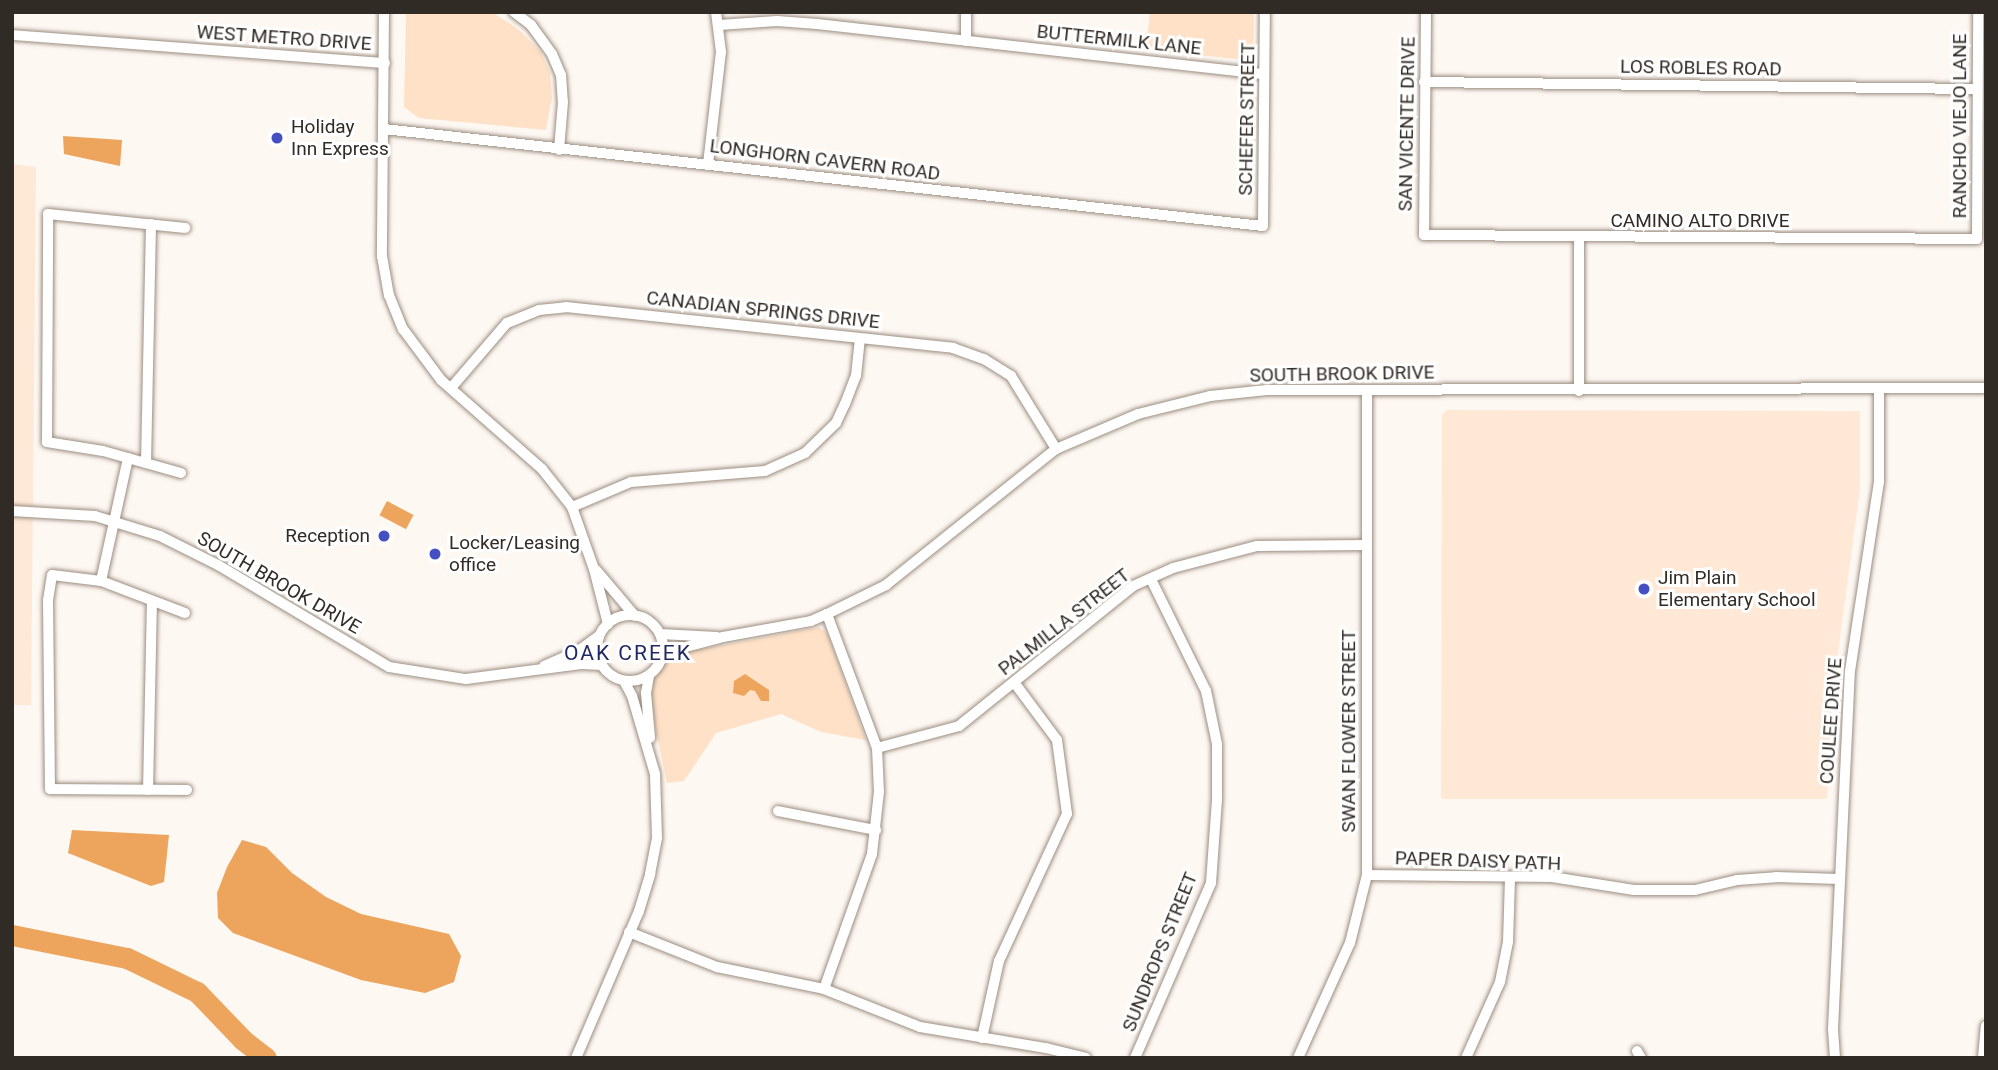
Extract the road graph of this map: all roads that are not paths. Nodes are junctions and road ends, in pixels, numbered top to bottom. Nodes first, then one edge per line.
1 (384, 12) edge
2 (514, 12) edge
3 (716, 12) edge
4 (818, 12) edge
5 (966, 12) edge
6 (1265, 12) edge
7 (1426, 12) edge
8 (1978, 12) edge
9 (817, 24) junction
10 (719, 25) junction
11 (12, 36) edge
12 (966, 41) junction
13 (384, 63) junction
14 (1264, 74) junction
15 (1424, 82) junction
16 (1977, 89) junction
17 (384, 129) junction
18 (559, 150) junction
19 (708, 164) junction
20 (151, 224) junction
21 (1263, 226) joint
22 (185, 228) dead end
23 (1424, 235) joint
24 (1579, 239) junction
25 (1977, 239) joint
26 (860, 338) junction
27 (451, 388) junction
28 (1986, 388) edge
29 (1879, 389) junction
30 (1367, 390) junction
31 (1578, 391) junction
32 (1056, 449) junction
33 (128, 458) junction
34 (146, 463) junction
35 (181, 472) dead end
36 (572, 507) junction
37 (12, 511) edge
38 (114, 521) junction
39 (1366, 545) junction
40 (594, 569) junction
41 (1151, 579) junction
42 (101, 581) junction
43 (152, 601) junction
44 (186, 613) dead end
45 (827, 614) junction
46 (635, 616) junction
47 (608, 624) junction
48 (660, 634) junction
49 (599, 636) junction
50 (723, 637) junction
51 (663, 653) junction
52 (602, 665) junction
53 (529, 673) junction
54 (649, 676) junction
55 (624, 681) junction
56 (1014, 681) junction
57 (877, 748) junction
58 (651, 754) junction
59 (148, 790) junction
60 (187, 790) dead end
61 (778, 811) dead end
62 (876, 830) junction
63 (1367, 876) junction
64 (1510, 877) junction
65 (1839, 879) junction
66 (629, 932) junction
67 (824, 989) junction
68 (1986, 1026) edge
69 (982, 1038) junction
70 (576, 1058) edge
71 (1086, 1058) edge
72 (1135, 1058) edge
73 (1298, 1058) edge
74 (1466, 1058) edge
75 (1835, 1058) edge
76 (1983, 1058) edge

1 - 13 street
2 - 18 street
3 - 10 street
4 - 9 street
5 - 12 street
6 - 14 street, SCHEFER STREET
7 - 15 street, SAN VICENTE DRIVE
8 - 16 street, RANCHO VIEJO LANE
9 - 10 street, BUTTERMILK LANE
9 - 12 street, BUTTERMILK LANE
10 - 19 street
11 - 13 street, WEST METRO DRIVE
12 - 14 street, BUTTERMILK LANE
13 - 17 street
14 - 21 street, SCHEFER STREET
15 - 16 street, LOS ROBLES ROAD
15 - 23 street, SAN VICENTE DRIVE
16 - 25 street, RANCHO VIEJO LANE
17 - 18 street, LONGHORN CAVERN ROAD
17 - 27 street
18 - 19 street, LONGHORN CAVERN ROAD
19 - 21 street, LONGHORN CAVERN ROAD
20 - 22 street
20 - 33 street
20 - 34 street
23 - 24 street, CAMINO ALTO DRIVE
24 - 25 street, CAMINO ALTO DRIVE
24 - 31 street
26 - 27 street, CANADIAN SPRINGS DRIVE
26 - 32 street, CANADIAN SPRINGS DRIVE
26 - 36 street
27 - 36 street
28 - 29 street, SOUTH BROOK DRIVE
29 - 31 street, SOUTH BROOK DRIVE
29 - 65 street, COULEE DRIVE
30 - 31 street, SOUTH BROOK DRIVE
30 - 32 street, SOUTH BROOK DRIVE
30 - 39 street, SWAN FLOWER STREET
32 - 45 street, SOUTH BROOK DRIVE
33 - 34 street
33 - 38 street
34 - 35 street
36 - 40 street
37 - 38 street, SOUTH BROOK DRIVE
38 - 42 street
38 - 53 street, SOUTH BROOK DRIVE
39 - 41 street, PALMILLA STREET
39 - 63 street, SWAN FLOWER STREET
40 - 46 street
40 - 47 street
41 - 56 street, PALMILLA STREET
41 - 72 street, SUNDROPS STREET
42 - 43 street
42 - 59 street
43 - 44 street
43 - 59 street
45 - 50 street, SOUTH BROOK DRIVE
45 - 57 street
46 - 47 street
46 - 48 street
47 - 49 street
48 - 50 street, SOUTH BROOK DRIVE
48 - 51 street
49 - 52 street
49 - 53 street, SOUTH BROOK DRIVE
50 - 51 street, SOUTH BROOK DRIVE
51 - 54 street
52 - 53 street, SOUTH BROOK DRIVE
52 - 55 street
54 - 55 street
54 - 58 street
55 - 58 street
56 - 57 street, PALMILLA STREET
56 - 69 street
57 - 62 street
58 - 66 street
59 - 60 street
61 - 62 street
62 - 67 street
63 - 64 street, PAPER DAISY PATH
63 - 73 street, SWAN FLOWER STREET
64 - 65 street, PAPER DAISY PATH
64 - 74 street
65 - 75 street, COULEE DRIVE
66 - 67 street
66 - 70 street
67 - 69 street
68 - 76 street
69 - 71 street

